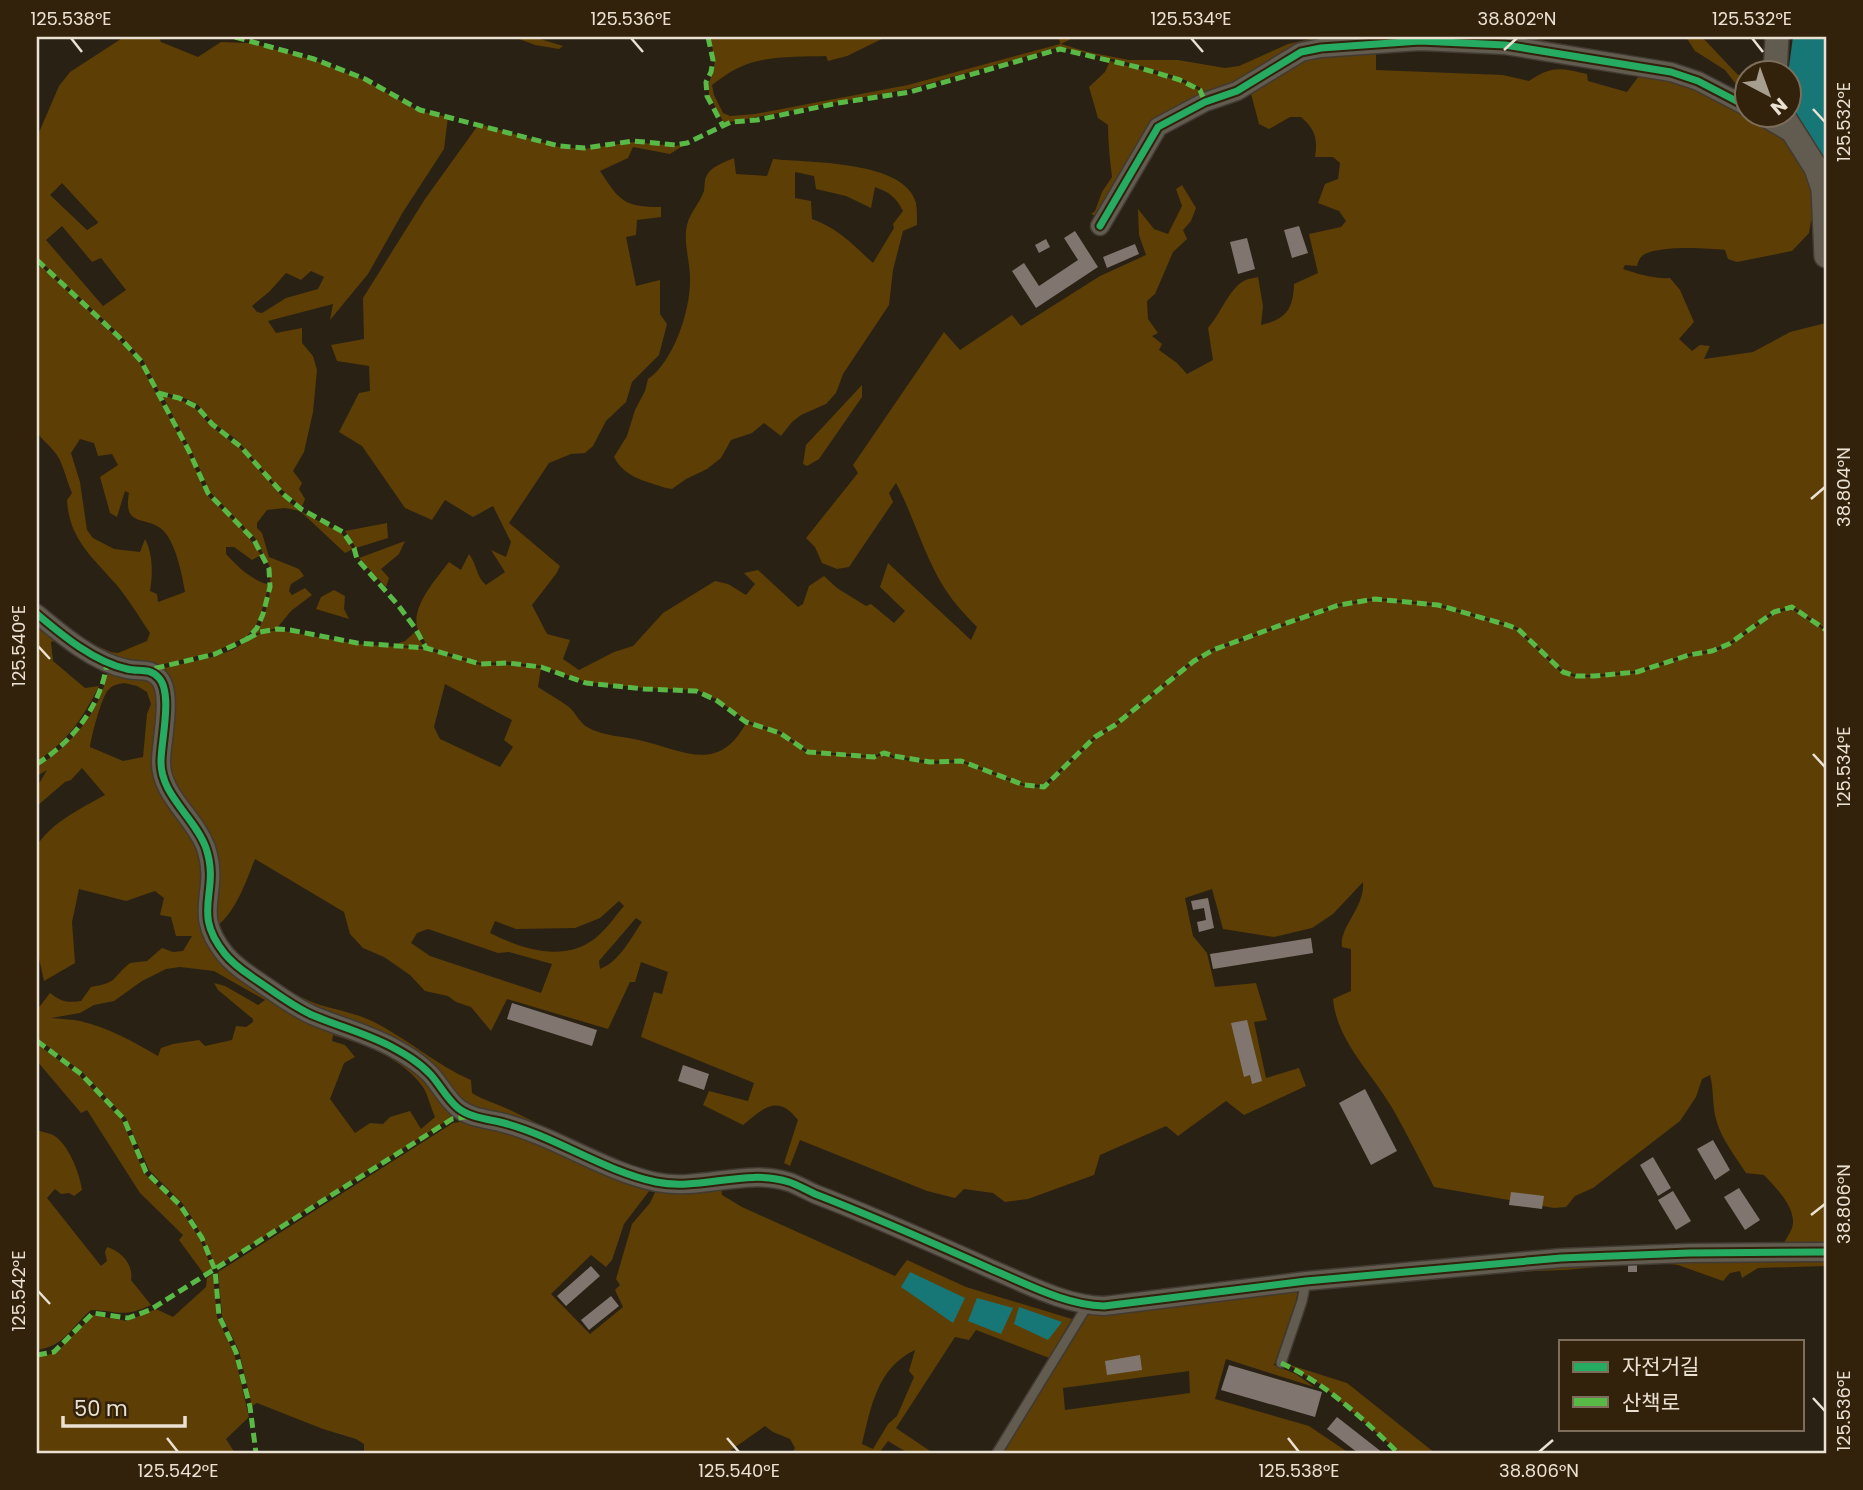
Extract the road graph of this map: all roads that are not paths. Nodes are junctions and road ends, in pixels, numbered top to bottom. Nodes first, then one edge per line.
1 (1777, 37) edge
2 (1776, 60) edge
3 (1734, 100) edge
4 (1791, 130) edge
5 (1100, 226) dead end
6 (1826, 256) edge
7 (37, 614) edge
8 (1826, 1252) edge
9 (1306, 1281) junction
10 (1087, 1306) junction
11 (1280, 1363) dead end
12 (997, 1453) edge

1 - 2 street
3 - 5 street
4 - 6 street
7 - 10 street
8 - 9 street
9 - 10 street
9 - 11 lane
10 - 12 lane

